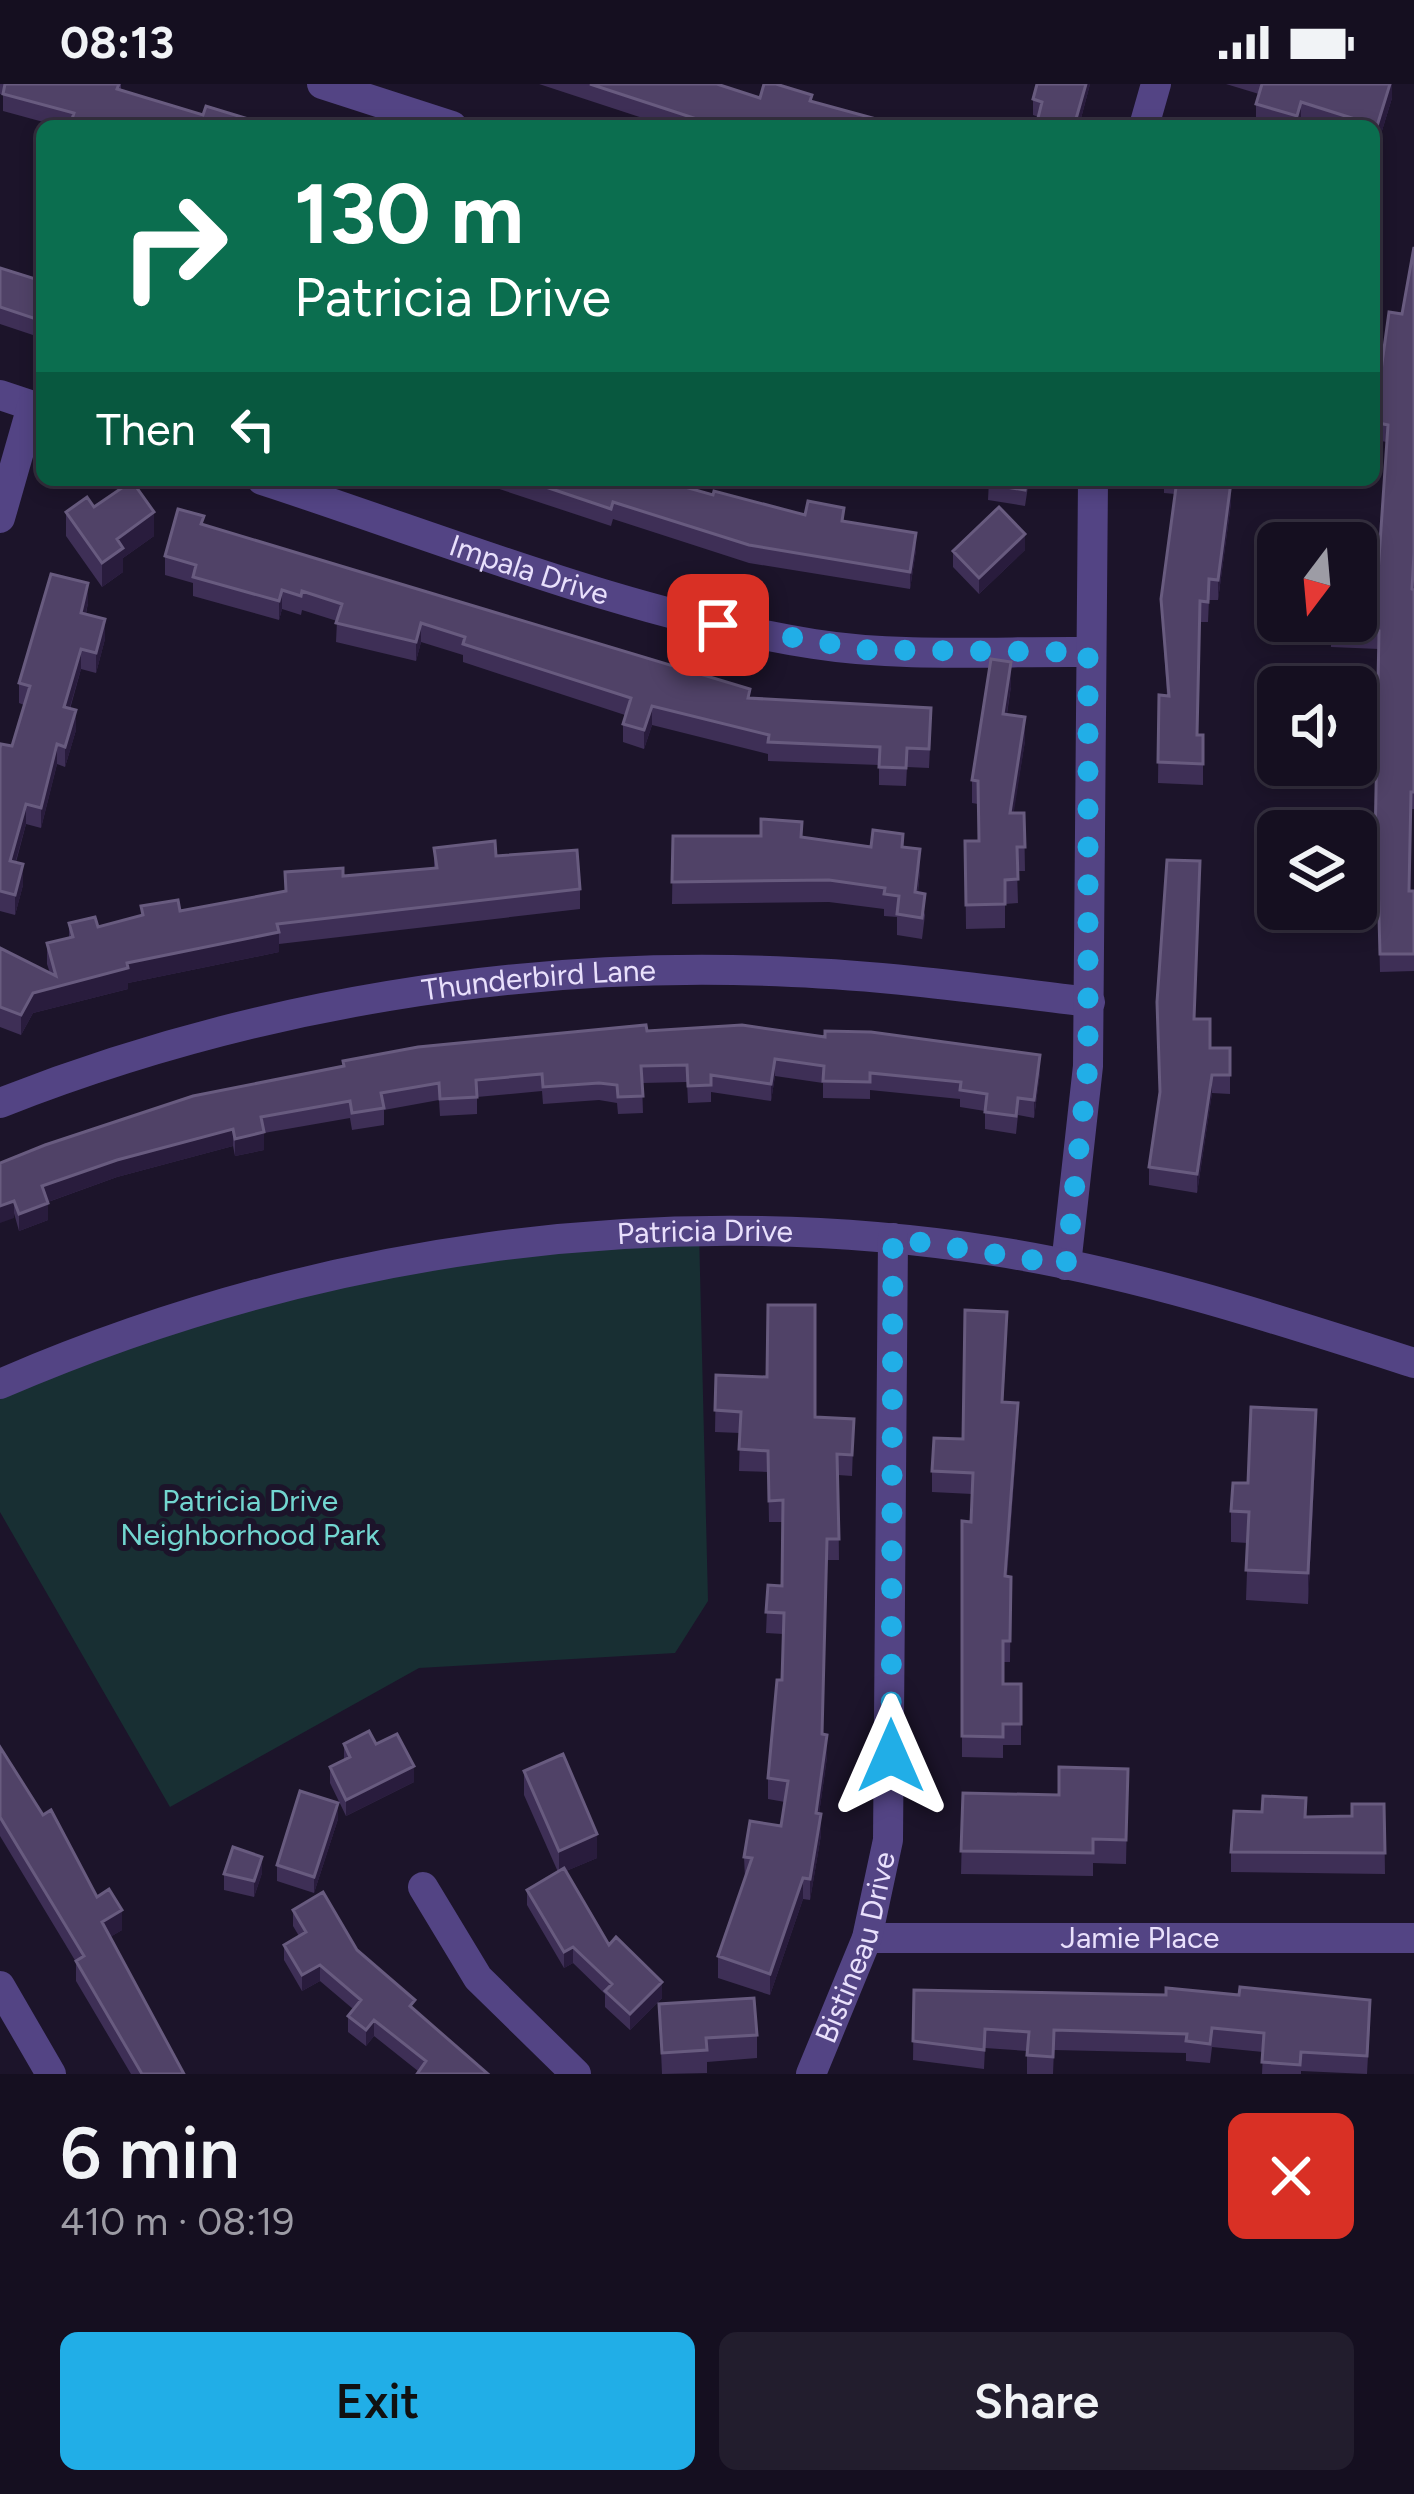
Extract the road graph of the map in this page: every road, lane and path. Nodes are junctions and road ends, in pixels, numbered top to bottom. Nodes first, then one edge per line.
1 (322, 84) edge
2 (1156, 84) edge
3 (433, 120) edge
4 (1146, 120) edge
5 (0, 395) edge
6 (36, 407) edge
7 (36, 410) edge
8 (281, 486) edge
9 (1093, 486) edge
10 (0, 518) edge
11 (1088, 652) junction
12 (1090, 1002) junction
13 (0, 1103) edge
14 (893, 1238) junction
15 (1066, 1265) junction
16 (1414, 1364) edge
17 (0, 1384) edge
18 (423, 1887) dead end
19 (1414, 1937) edge
20 (867, 1938) junction
21 (0, 1986) edge
22 (51, 2074) edge
23 (576, 2074) edge
24 (811, 2074) edge

1 - 3 street
2 - 4 street
5 - 6 street
7 - 10 street
8 - 11 street, Impala Drive
9 - 11 street
11 - 12 street
12 - 13 street, Thunderbird Lane
12 - 15 street
14 - 15 street, Patricia Drive
14 - 17 street, Patricia Drive
14 - 20 street, Bistineau Drive
15 - 16 street, Patricia Drive
18 - 23 street
19 - 20 street, Jamie Place
20 - 24 street, Bistineau Drive
21 - 22 street

